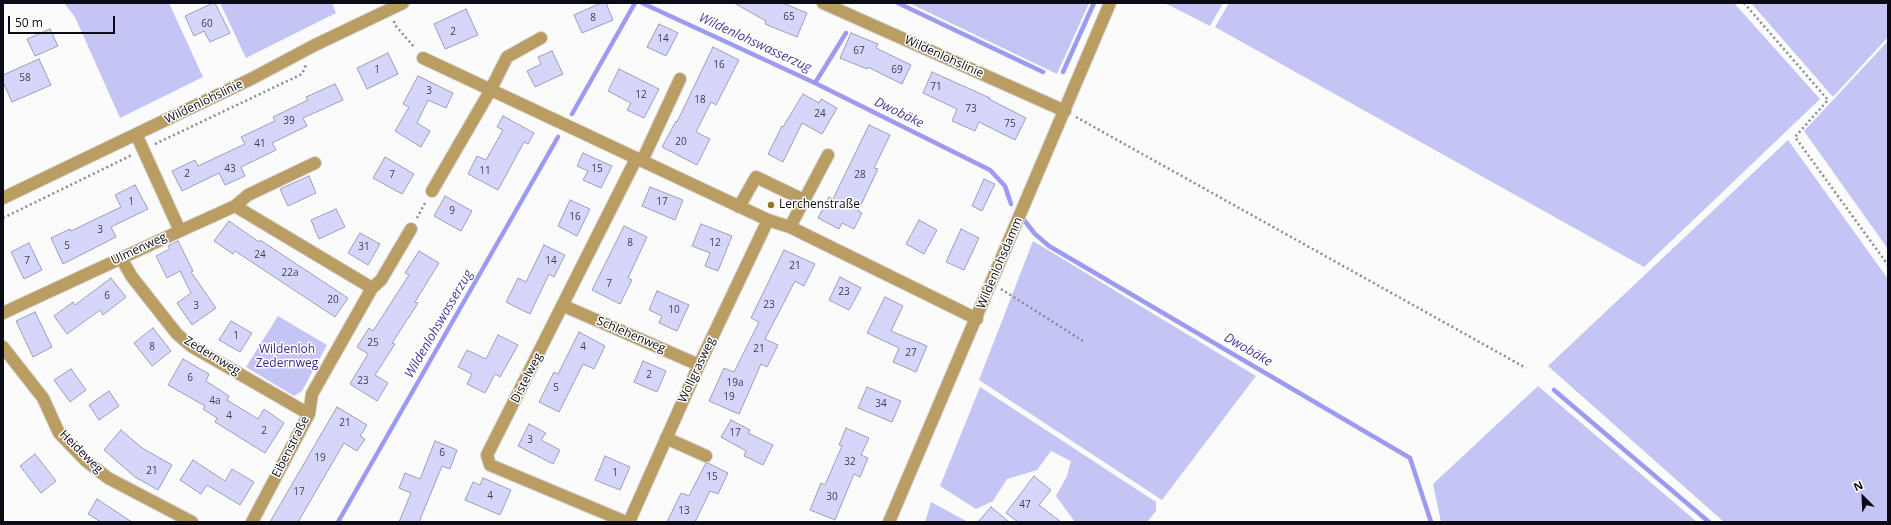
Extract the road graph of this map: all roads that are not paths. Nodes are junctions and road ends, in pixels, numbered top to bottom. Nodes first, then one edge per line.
1 (403, 3) edge
2 (823, 3) edge
3 (1110, 3) edge
4 (542, 38) dead end
5 (423, 58) road end
6 (680, 79) dead end
7 (490, 91) junction
8 (1065, 111) junction
9 (136, 134) junction
10 (828, 155) dead end
11 (639, 160) junction
12 (315, 163) dead end
13 (432, 191) road end
14 (3, 198) edge
15 (804, 200) junction
16 (236, 206) junction
17 (739, 207) junction
18 (768, 220) junction
19 (790, 227) junction
20 (411, 229) road end
21 (180, 231) junction
22 (121, 258) junction
23 (372, 288) junction
24 (564, 306) junction
25 (3, 313) edge
26 (977, 319) junction
27 (3, 347) edge
28 (699, 365) junction
29 (309, 414) junction
30 (666, 438) junction
31 (706, 456) dead end
32 (192, 522) edge
33 (252, 522) edge
34 (626, 522) edge
35 (629, 522) edge
36 (889, 522) edge

1 - 9 street, Wildenlohslinie
2 - 8 street, Wildenlohslinie
3 - 8 street, Wildenlohsdamm
4 - 7 street
5 - 7 street
6 - 11 street
7 - 11 street
7 - 13 street
8 - 26 street, Wildenlohsdamm
9 - 14 street, Wildenlohslinie
9 - 21 street, Ulmenweg
10 - 15 street
11 - 17 street
11 - 24 street, Distelweg
12 - 16 street
15 - 17 street
15 - 19 street
16 - 21 street
16 - 23 street
17 - 18 street
18 - 19 street
18 - 28 street, Wollgrasweg
19 - 26 street
20 - 23 street, Eibenstraße
21 - 22 street, Ulmenweg
22 - 25 street, Ulmenweg
22 - 29 street, Zedernweg
23 - 29 street, Eibenstraße
24 - 28 street, Schlehenweg
24 - 34 street, Distelweg
26 - 36 street, Wildenlohsdamm
27 - 32 street, Heideweg
28 - 30 street, Wollgrasweg
29 - 33 street, Eibenstraße
30 - 31 street
30 - 35 street, Wollgrasweg

